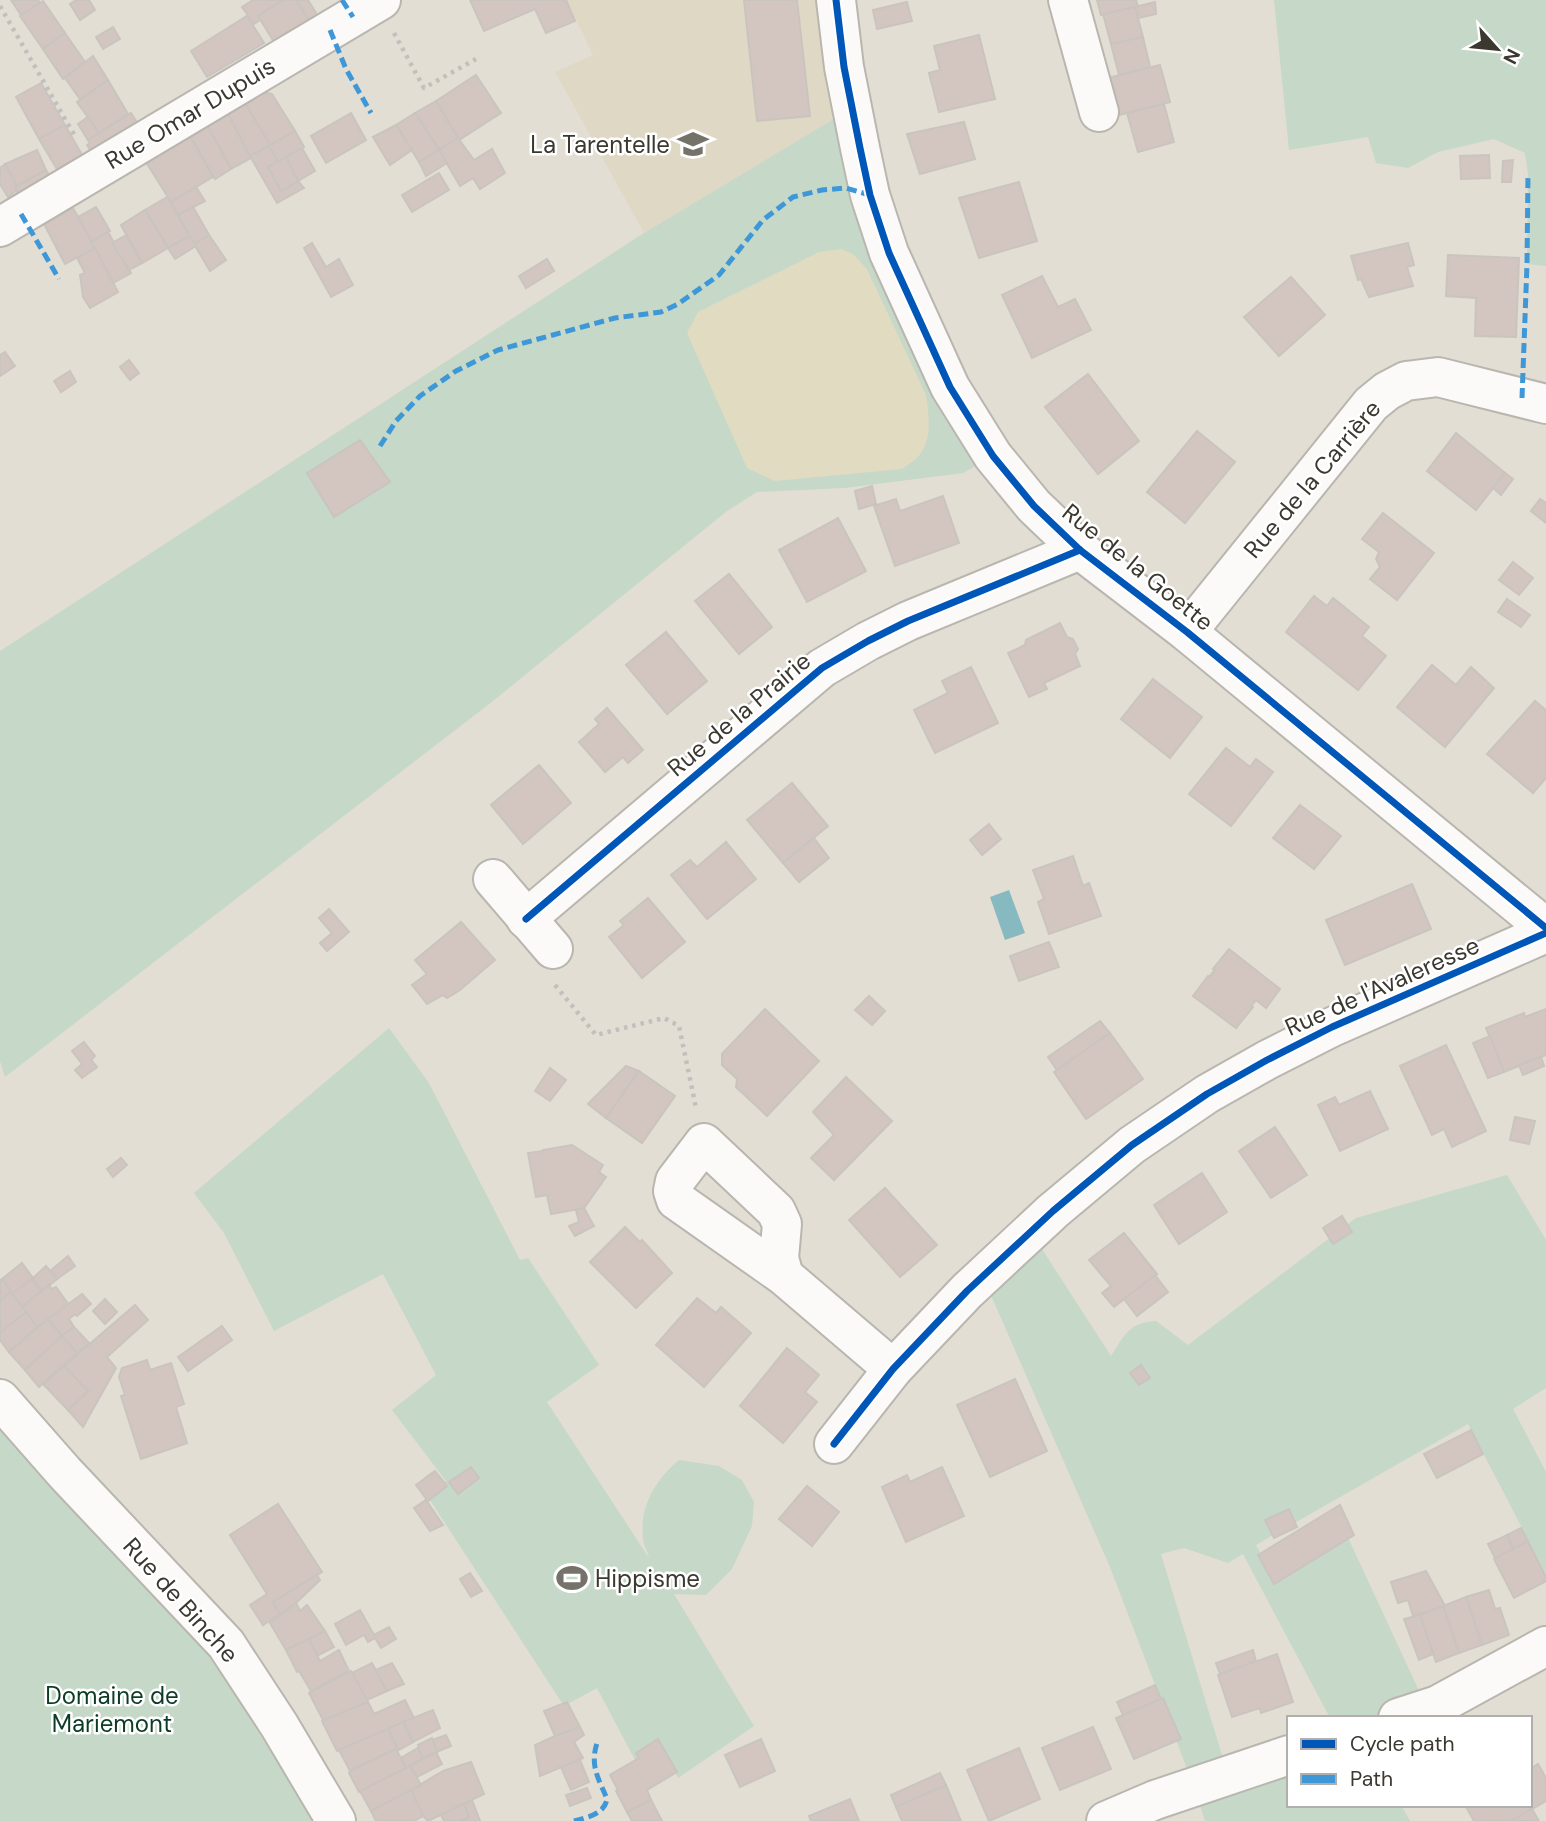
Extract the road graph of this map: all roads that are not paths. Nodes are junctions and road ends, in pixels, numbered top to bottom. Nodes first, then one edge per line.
1 (836, 0) edge
2 (1068, 0) edge
3 (379, 1) edge
4 (1099, 112) dead end
5 (0, 227) edge
6 (1546, 404) edge
7 (1080, 550) junction
8 (1187, 632) junction
9 (493, 879) dead end
10 (526, 919) junction
11 (1546, 931) edge
12 (553, 949) road end
13 (784, 1276) junction
14 (894, 1369) junction
15 (0, 1399) edge
16 (834, 1444) dead end
17 (1546, 1646) edge
18 (1404, 1716) edge
19 (1287, 1756) edge
20 (336, 1821) edge
21 (1106, 1821) edge

1 - 7 street, Rue de la Goette
2 - 4 street
3 - 5 street, Rue Omar Dupuis
6 - 8 street, Rue de la Carrière
7 - 8 street, Rue de la Goette
7 - 10 street, Rue de la Prairie
8 - 11 street, Rue de la Goette
9 - 10 street
10 - 12 street
11 - 14 street, Rue de l'Avaleresse
13 - 13 street
13 - 14 street
14 - 16 street, Rue de l'Avaleresse
15 - 20 street, Rue de Binche
17 - 18 street
19 - 21 street

